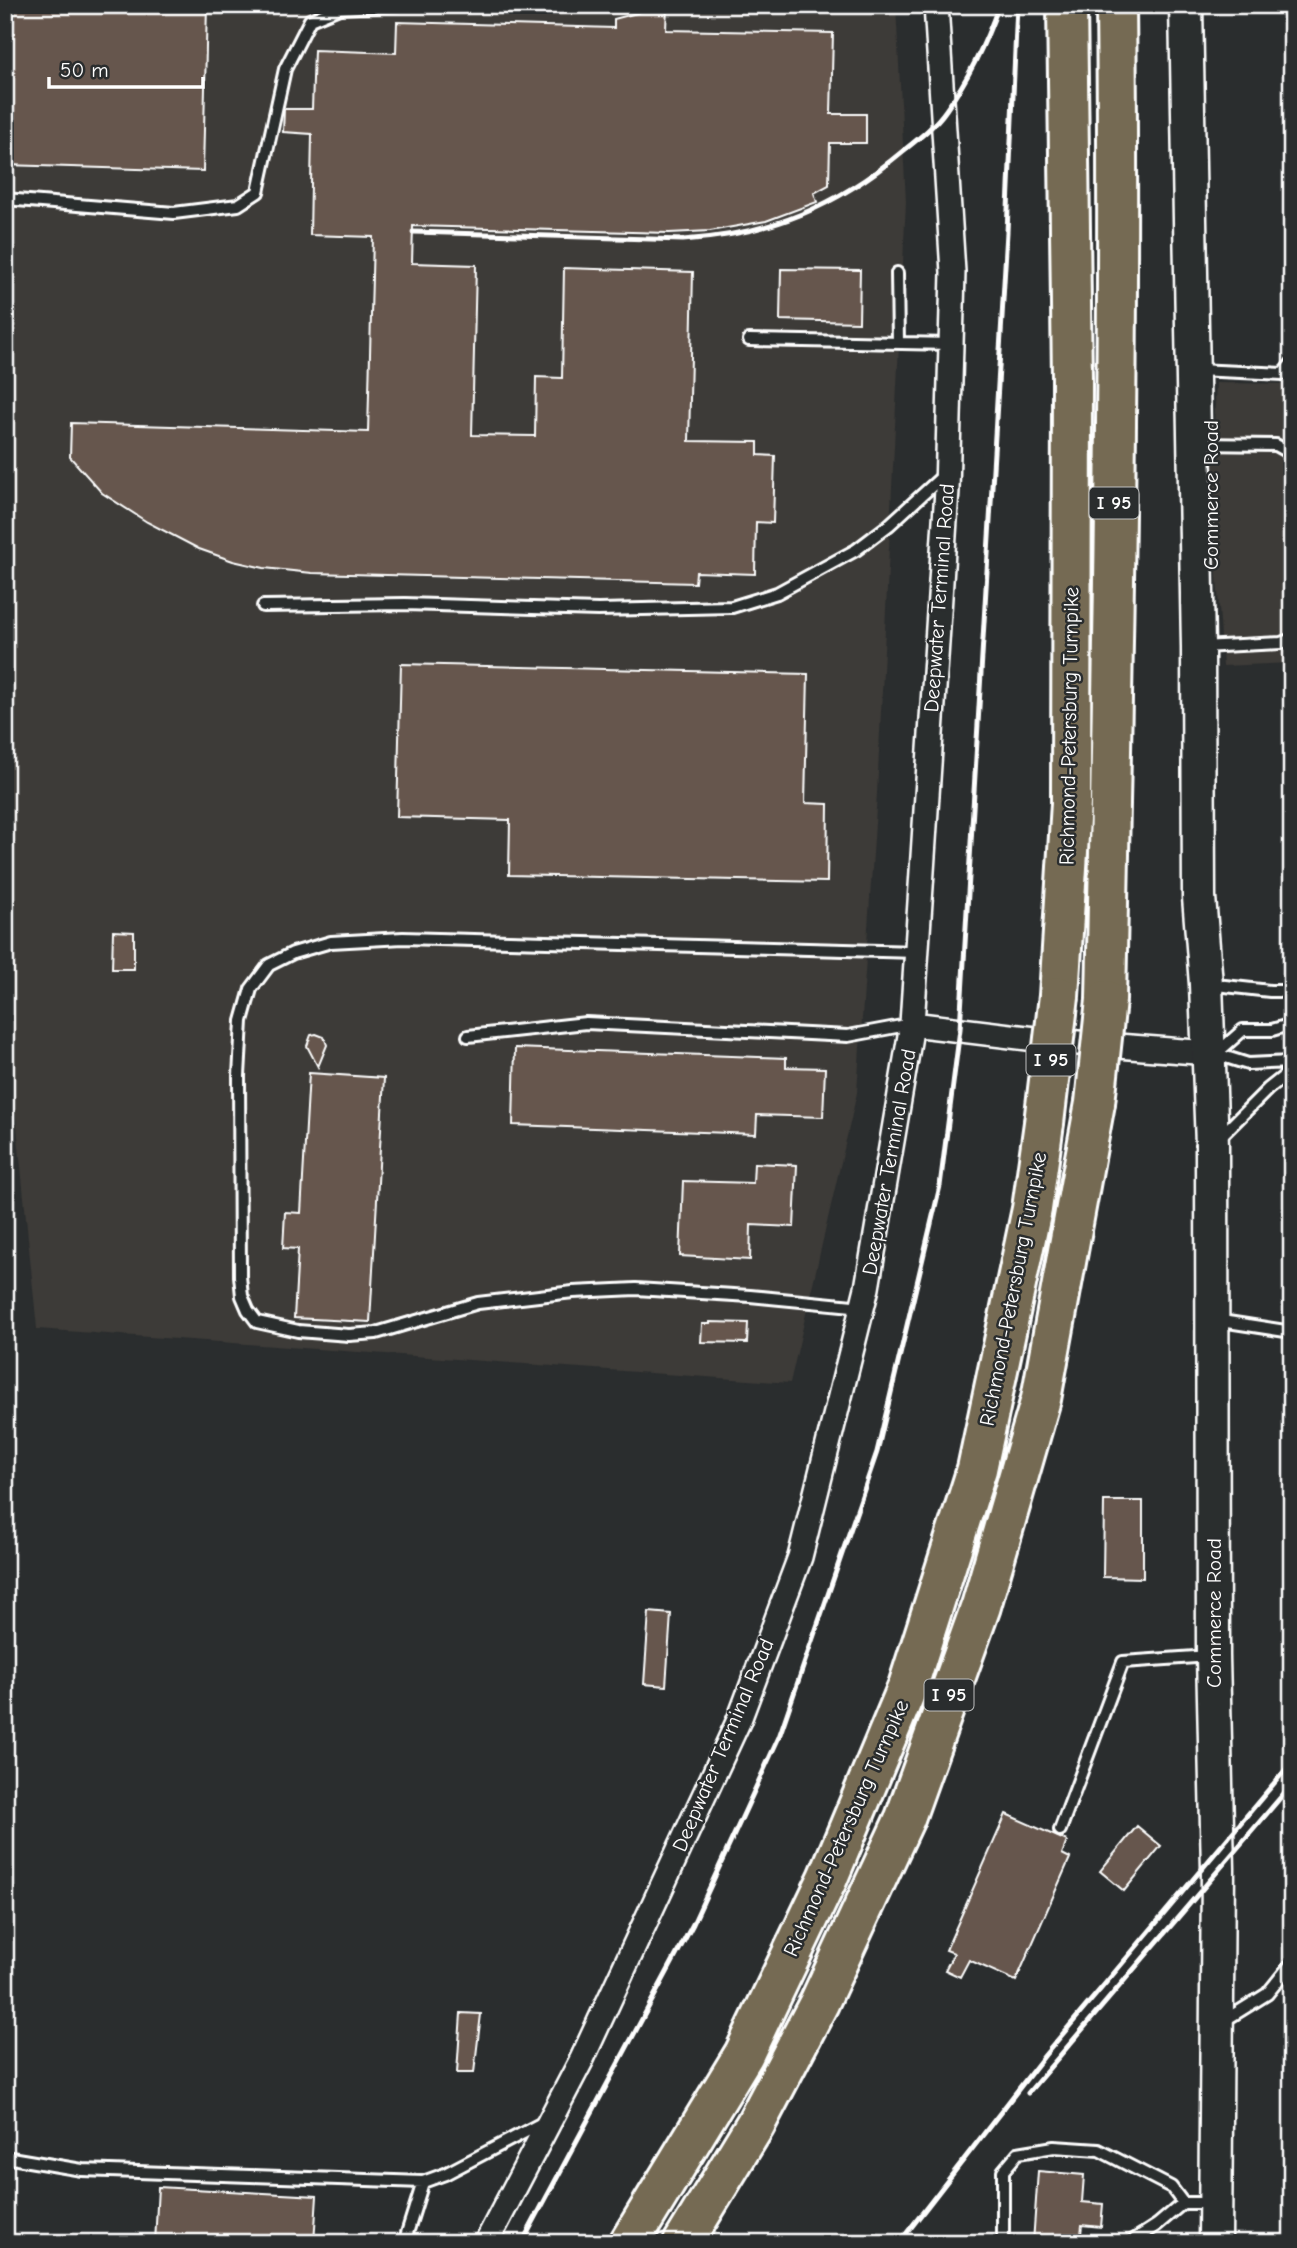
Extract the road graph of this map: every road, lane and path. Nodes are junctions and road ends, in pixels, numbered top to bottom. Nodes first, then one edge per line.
1 (398, 5) edge
2 (936, 5) edge
3 (1067, 5) edge
4 (1116, 5) edge
5 (1186, 5) edge
6 (1201, 5) edge
7 (5, 199) edge
8 (897, 273) dead end
9 (749, 340) dead end
10 (898, 343) junction
11 (951, 344) junction
12 (1292, 363) edge
13 (1201, 370) junction
14 (1288, 374) edge
15 (1203, 444) junction
16 (1292, 454) edge
17 (947, 472) junction
18 (263, 606) dead end
19 (1292, 639) edge
20 (1205, 647) junction
21 (916, 952) junction
22 (1206, 984) junction
23 (1292, 991) edge
24 (912, 1024) junction
25 (1292, 1024) edge
26 (468, 1036) dead end
27 (1213, 1053) junction
28 (1292, 1062) edge
29 (1292, 1070) edge
30 (1212, 1145) junction
31 (863, 1307) junction
32 (1214, 1320) junction
33 (1292, 1332) edge
34 (1213, 1656) junction
35 (1060, 1830) dead end
36 (1292, 1963) edge
37 (1217, 2025) junction
38 (551, 2118) junction
39 (5, 2157) edge
40 (423, 2182) junction
41 (1183, 2203) junction
42 (1215, 2203) junction
43 (404, 2243) edge
44 (486, 2243) edge
45 (629, 2243) edge
46 (683, 2243) edge
47 (1003, 2243) edge
48 (1129, 2243) edge
49 (1215, 2243) edge

1 - 7 lane
2 - 11 street, Deepwater Terminal Road
3 - 45 highway, Richmond-Petersburg Turnpike / I 95, bridge
4 - 46 highway, Richmond-Petersburg Turnpike / I 95, bridge
5 - 13 main road, Commerce Road
6 - 13 main road, Commerce Road
8 - 10 lane
9 - 10 lane
10 - 11 lane
11 - 17 street, Deepwater Terminal Road
12 - 14 lane
13 - 14 lane
13 - 15 main road, Commerce Road
15 - 16 lane
15 - 20 main road, Commerce Road
17 - 18 lane
17 - 21 street, Deepwater Terminal Road
19 - 20 lane
20 - 22 main road, Commerce Road
21 - 24 street, Deepwater Terminal Road
21 - 31 lane
22 - 23 lane
22 - 27 main road, Commerce Road
24 - 26 lane
24 - 27 street
24 - 31 street, Deepwater Terminal Road
25 - 27 lane
27 - 28 lane
27 - 30 main road, Commerce Road
29 - 30 lane
30 - 32 main road, Commerce Road
31 - 38 street, Deepwater Terminal Road
32 - 33 lane
32 - 34 main road, Commerce Road
34 - 35 lane
34 - 37 main road, Commerce Road
36 - 37 lane
37 - 42 main road, Commerce Road
38 - 40 lane
38 - 44 street, Deepwater Terminal Road
39 - 40 lane
40 - 43 lane
41 - 42 lane
41 - 47 lane
41 - 48 lane
42 - 49 main road, Commerce Road

